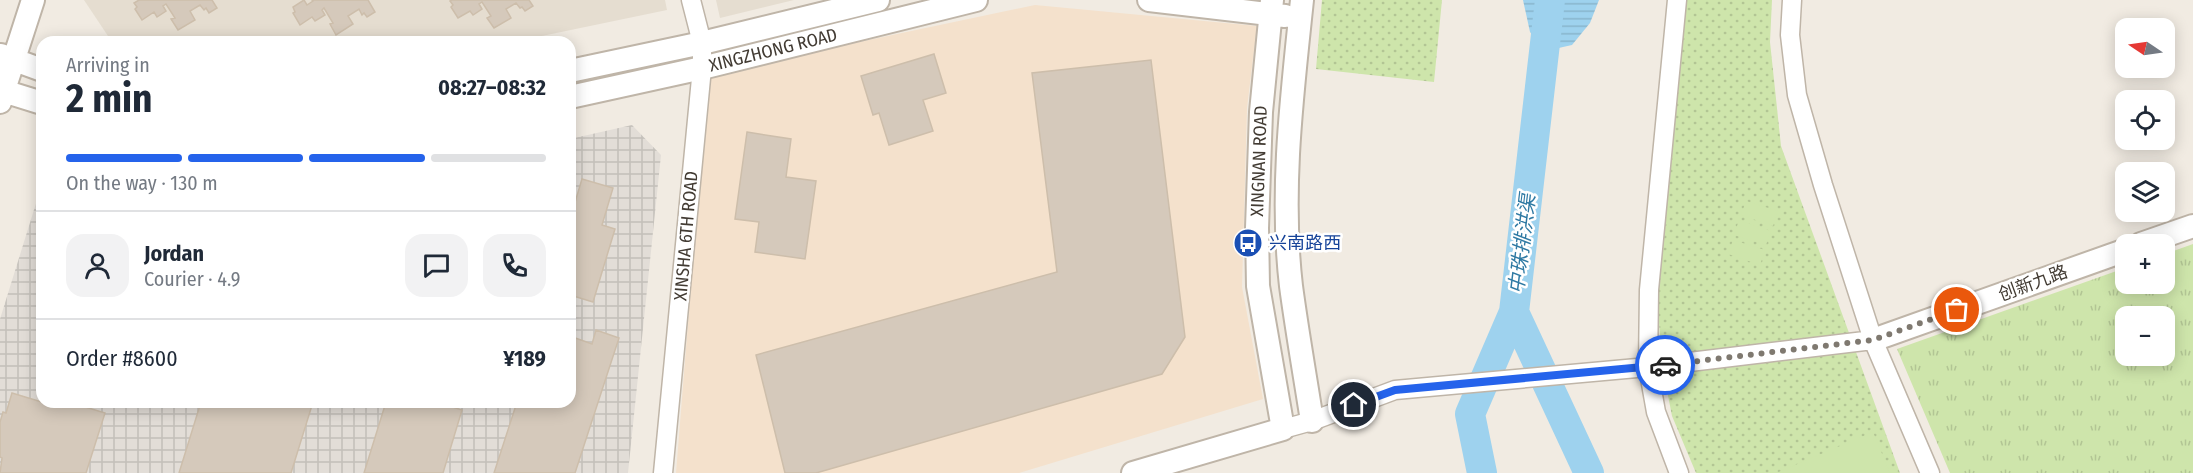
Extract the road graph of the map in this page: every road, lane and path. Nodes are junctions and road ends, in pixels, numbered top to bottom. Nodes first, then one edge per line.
1 (33, 0) edge
2 (692, 0) edge
3 (878, 0) edge
4 (976, 0) edge
5 (1149, 0) edge
6 (1677, 0) edge
7 (1792, 0) edge
8 (1271, 7) edge
9 (1301, 9) edge
10 (702, 43) junction
11 (7, 57) edge
12 (36, 68) edge
13 (702, 68) junction
14 (576, 69) edge
15 (1, 94) edge
16 (576, 96) edge
17 (36, 102) edge
18 (2193, 226) edge
19 (2170, 234) edge
20 (2115, 254) edge
21 (1873, 340) junction
22 (1648, 367) junction
23 (1312, 421) junction
24 (1283, 429) junction
25 (663, 473) edge
26 (1133, 473) edge
27 (1679, 473) edge
28 (1930, 473) edge

1 - 11 street
2 - 10 street, XINSHA 6TH ROAD
3 - 10 street, XINGZHONG ROAD
4 - 13 street, XINGZHONG ROAD
5 - 8 street
6 - 22 street
7 - 21 street
8 - 9 street
8 - 24 street, XINGNAN ROAD
9 - 23 street, XINGNAN ROAD
10 - 13 street, XINSHA 6TH ROAD
10 - 14 street, XINGZHONG ROAD
11 - 12 street
11 - 15 street
13 - 16 street, XINGZHONG ROAD
13 - 25 street, XINSHA 6TH ROAD
15 - 17 street
18 - 19 street
20 - 21 street, 创新九路
21 - 22 street
21 - 28 street
22 - 23 street
22 - 27 street
23 - 24 street
24 - 26 street

